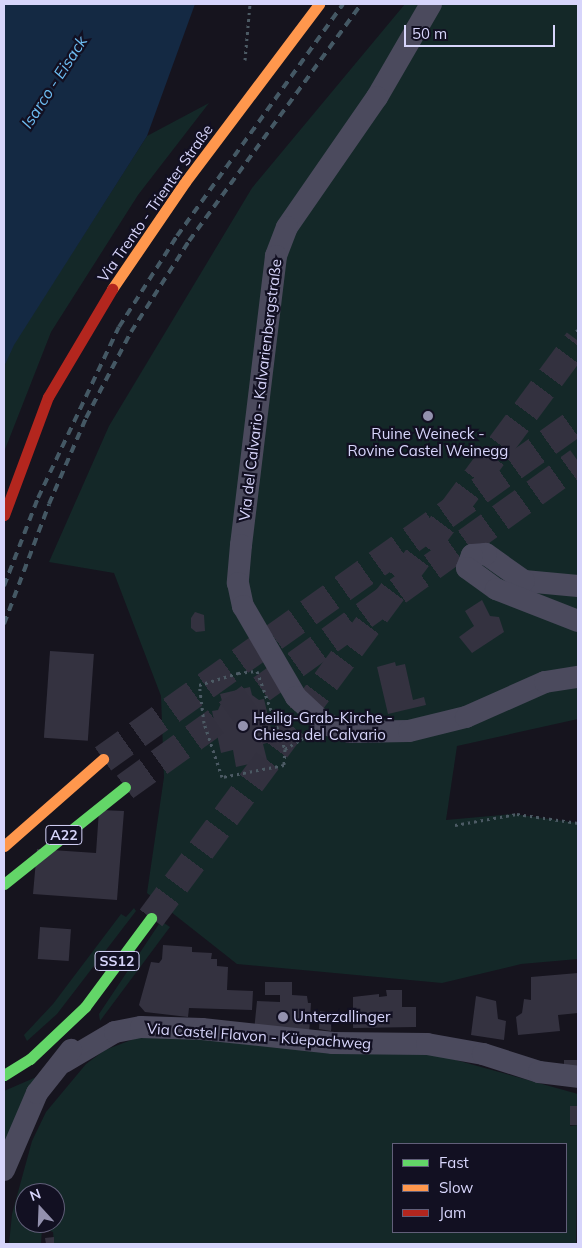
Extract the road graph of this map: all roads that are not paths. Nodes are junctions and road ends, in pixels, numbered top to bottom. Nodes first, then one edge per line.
1 (319, 4) edge
2 (431, 4) edge
3 (4, 515) edge
4 (578, 586) edge
5 (578, 621) edge
6 (578, 677) edge
7 (103, 759) tunnel mouth
8 (126, 787) tunnel mouth
9 (4, 846) edge
10 (4, 884) edge
11 (151, 918) tunnel mouth
12 (85, 1006) junction
13 (64, 1062) junction
14 (4, 1075) edge
15 (578, 1077) edge
16 (4, 1170) edge

1 - 3 main road, Via Trento - Trienter Straße
2 - 6 street, Via del Calvario - Kalvarienbergstraße
4 - 5 street
7 - 9 main road, A22
8 - 10 main road, A22
11 - 12 main road, SS12
12 - 13 street
12 - 14 main road, SS12
13 - 15 street, Via Castel Flavon - Küepachweg
13 - 16 street

